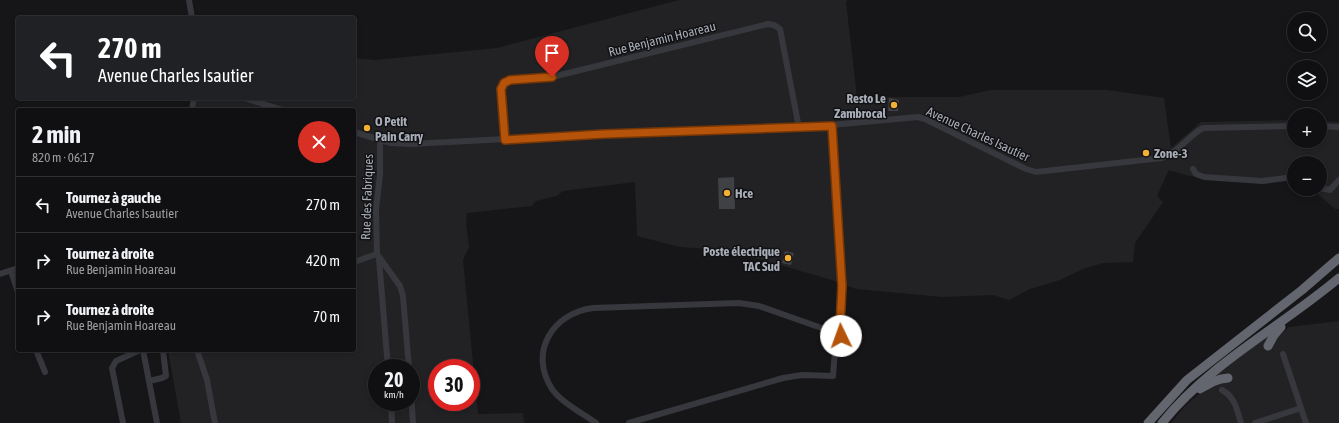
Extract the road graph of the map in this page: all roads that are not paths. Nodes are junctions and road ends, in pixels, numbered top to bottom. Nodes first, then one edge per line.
1 (189, 0) edge
2 (192, 16) edge
3 (250, 100) edge
4 (276, 108) edge
5 (832, 126) junction
6 (1287, 126) edge
7 (1327, 126) edge
8 (1339, 126) edge
9 (799, 128) junction
10 (356, 133) edge
11 (505, 140) junction
12 (380, 141) junction
13 (1193, 169) dead end
14 (1287, 178) edge
15 (1339, 180) edge
16 (1327, 189) edge
17 (378, 257) junction
18 (1339, 258) edge
19 (356, 262) edge
20 (16, 269) edge
21 (11, 270) junction
22 (0, 274) edge
23 (1339, 278) edge
24 (16, 286) edge
25 (1294, 314) junction
26 (836, 331) junction
27 (1268, 346) dead end
28 (37, 352) edge
29 (136, 352) edge
30 (143, 352) edge
31 (163, 352) edge
32 (198, 352) edge
33 (1283, 354) dead end
34 (387, 359) edge
35 (408, 359) edge
36 (45, 372) dead end
37 (1228, 378) dead end
38 (149, 381) junction
39 (1222, 390) dead end
40 (1301, 408) junction
41 (391, 411) edge
42 (412, 411) edge
43 (123, 423) edge
44 (157, 423) edge
45 (215, 423) edge
46 (392, 423) edge
47 (413, 423) edge
48 (596, 423) edge
49 (629, 423) edge
50 (1148, 423) edge
51 (1162, 423) edge
52 (1167, 423) edge
53 (1241, 423) edge
54 (1255, 423) edge
55 (1306, 423) edge

1 - 2 street
3 - 4 street
5 - 6 street, Avenue Charles Isautier
5 - 9 street, Avenue Charles Isautier
5 - 26 street
7 - 8 street
9 - 11 street, Avenue Charles Isautier
9 - 11 street, Rue Benjamin Hoareau
10 - 12 street, Avenue Charles Isautier
11 - 12 street, Avenue Charles Isautier
12 - 17 street, Rue des Fabriques
13 - 14 street
15 - 16 street
17 - 19 street, Rue des Fabriques
17 - 34 street
17 - 35 street
18 - 50 highway
20 - 21 street
21 - 22 street
21 - 24 street
23 - 25 highway
25 - 27 highway
25 - 51 highway
26 - 48 street
26 - 49 street
28 - 36 street
29 - 43 street
30 - 38 street
31 - 38 street
32 - 45 street
33 - 40 street
37 - 52 highway
38 - 44 street
39 - 53 street
40 - 54 street
40 - 55 street
41 - 46 street
42 - 47 street

